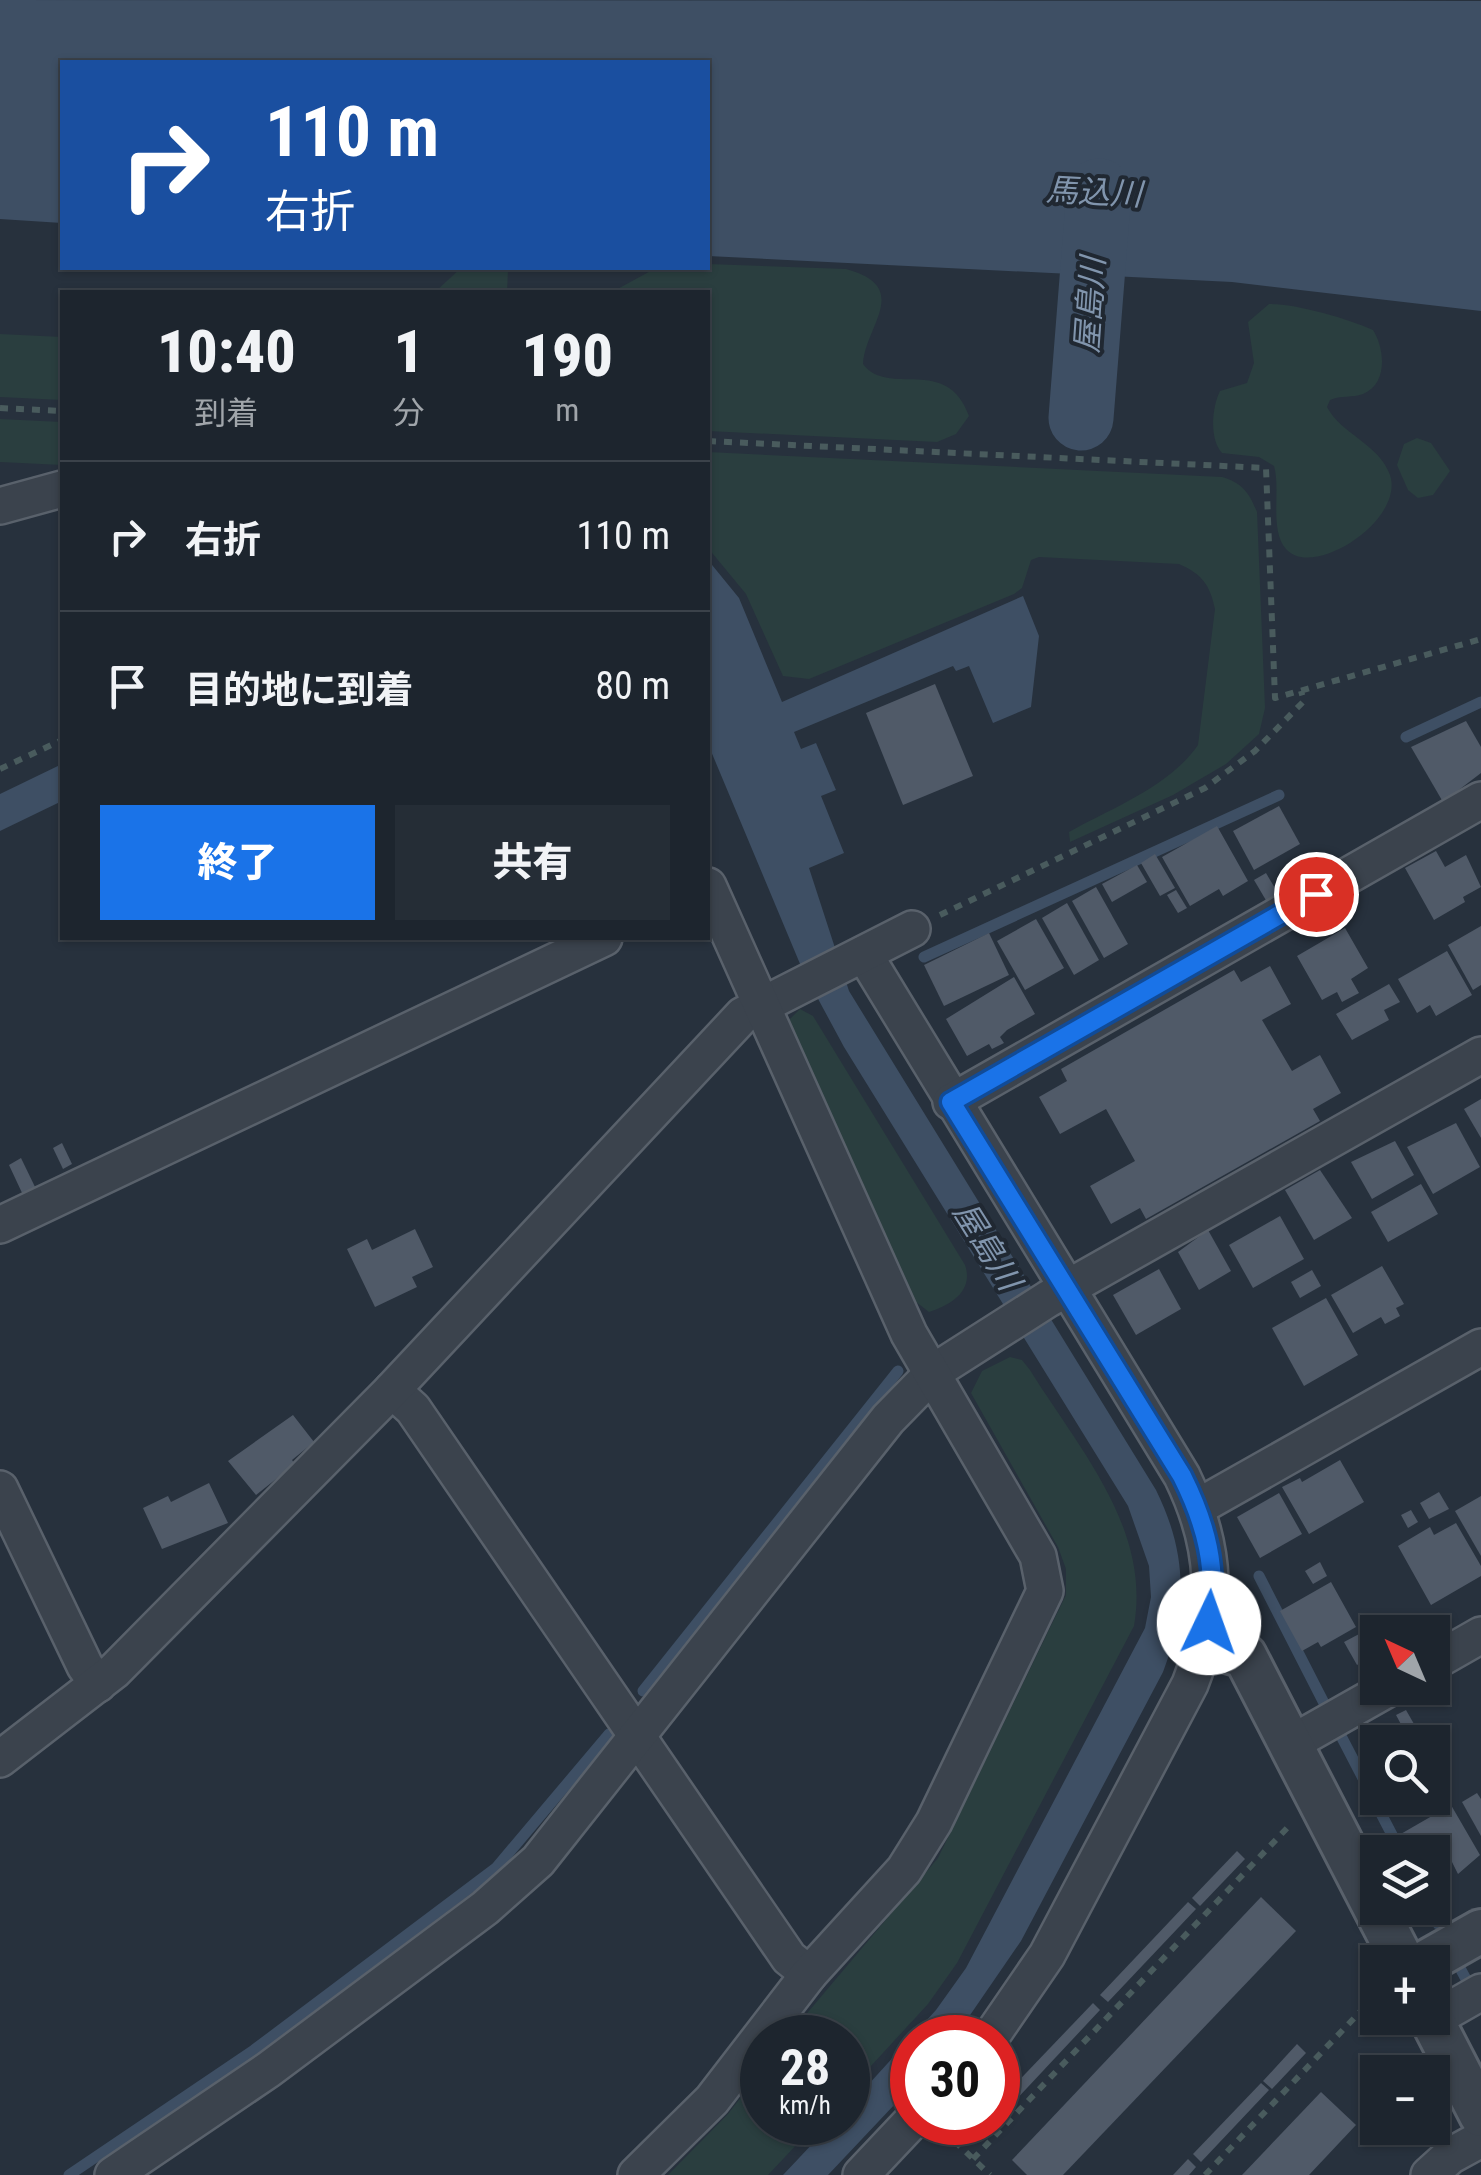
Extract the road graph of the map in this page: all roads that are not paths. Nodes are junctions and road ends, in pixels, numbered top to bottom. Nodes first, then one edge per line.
1 (60, 489) edge
2 (0, 506) edge
3 (1481, 800) edge
4 (710, 892) edge
5 (912, 929) road end
6 (600, 940) edge
7 (857, 958) junction
8 (772, 1001) junction
9 (1481, 1055) edge
10 (951, 1102) junction
11 (0, 1224) edge
12 (1057, 1294) junction
13 (1481, 1346) edge
14 (932, 1374) junction
15 (392, 1390) junction
16 (0, 1490) edge
17 (1198, 1508) junction
18 (1481, 1635) edge
19 (1206, 1645) junction
20 (1450, 1652) edge
21 (98, 1684) junction
22 (1360, 1704) edge
23 (638, 1737) junction
24 (1290, 1744) junction
25 (0, 1759) edge
26 (1481, 1931) edge
27 (1393, 1945) edge
28 (1450, 1948) edge
29 (809, 1974) junction
30 (1481, 1992) edge
31 (1450, 2009) edge
32 (1006, 2015) edge
33 (1439, 2035) edge
34 (1481, 2116) edge
35 (1481, 2139) edge
36 (890, 2144) edge
37 (112, 2175) edge
38 (636, 2175) edge
39 (861, 2175) edge
40 (1429, 2175) edge

1 - 2 street
3 - 10 street
4 - 8 street
5 - 7 street
6 - 11 street
7 - 8 street
7 - 10 street
8 - 14 street
8 - 15 street
9 - 12 street
10 - 12 street
12 - 14 street
12 - 17 street
13 - 17 street
14 - 23 street
14 - 29 street
15 - 21 street
15 - 23 street
16 - 21 street
17 - 19 street
18 - 20 street
19 - 24 street
19 - 32 street
21 - 25 street
22 - 24 street
23 - 29 street
23 - 37 street
24 - 27 street
26 - 28 street
29 - 38 street
30 - 31 street
33 - 34 street
35 - 40 street
36 - 39 street

